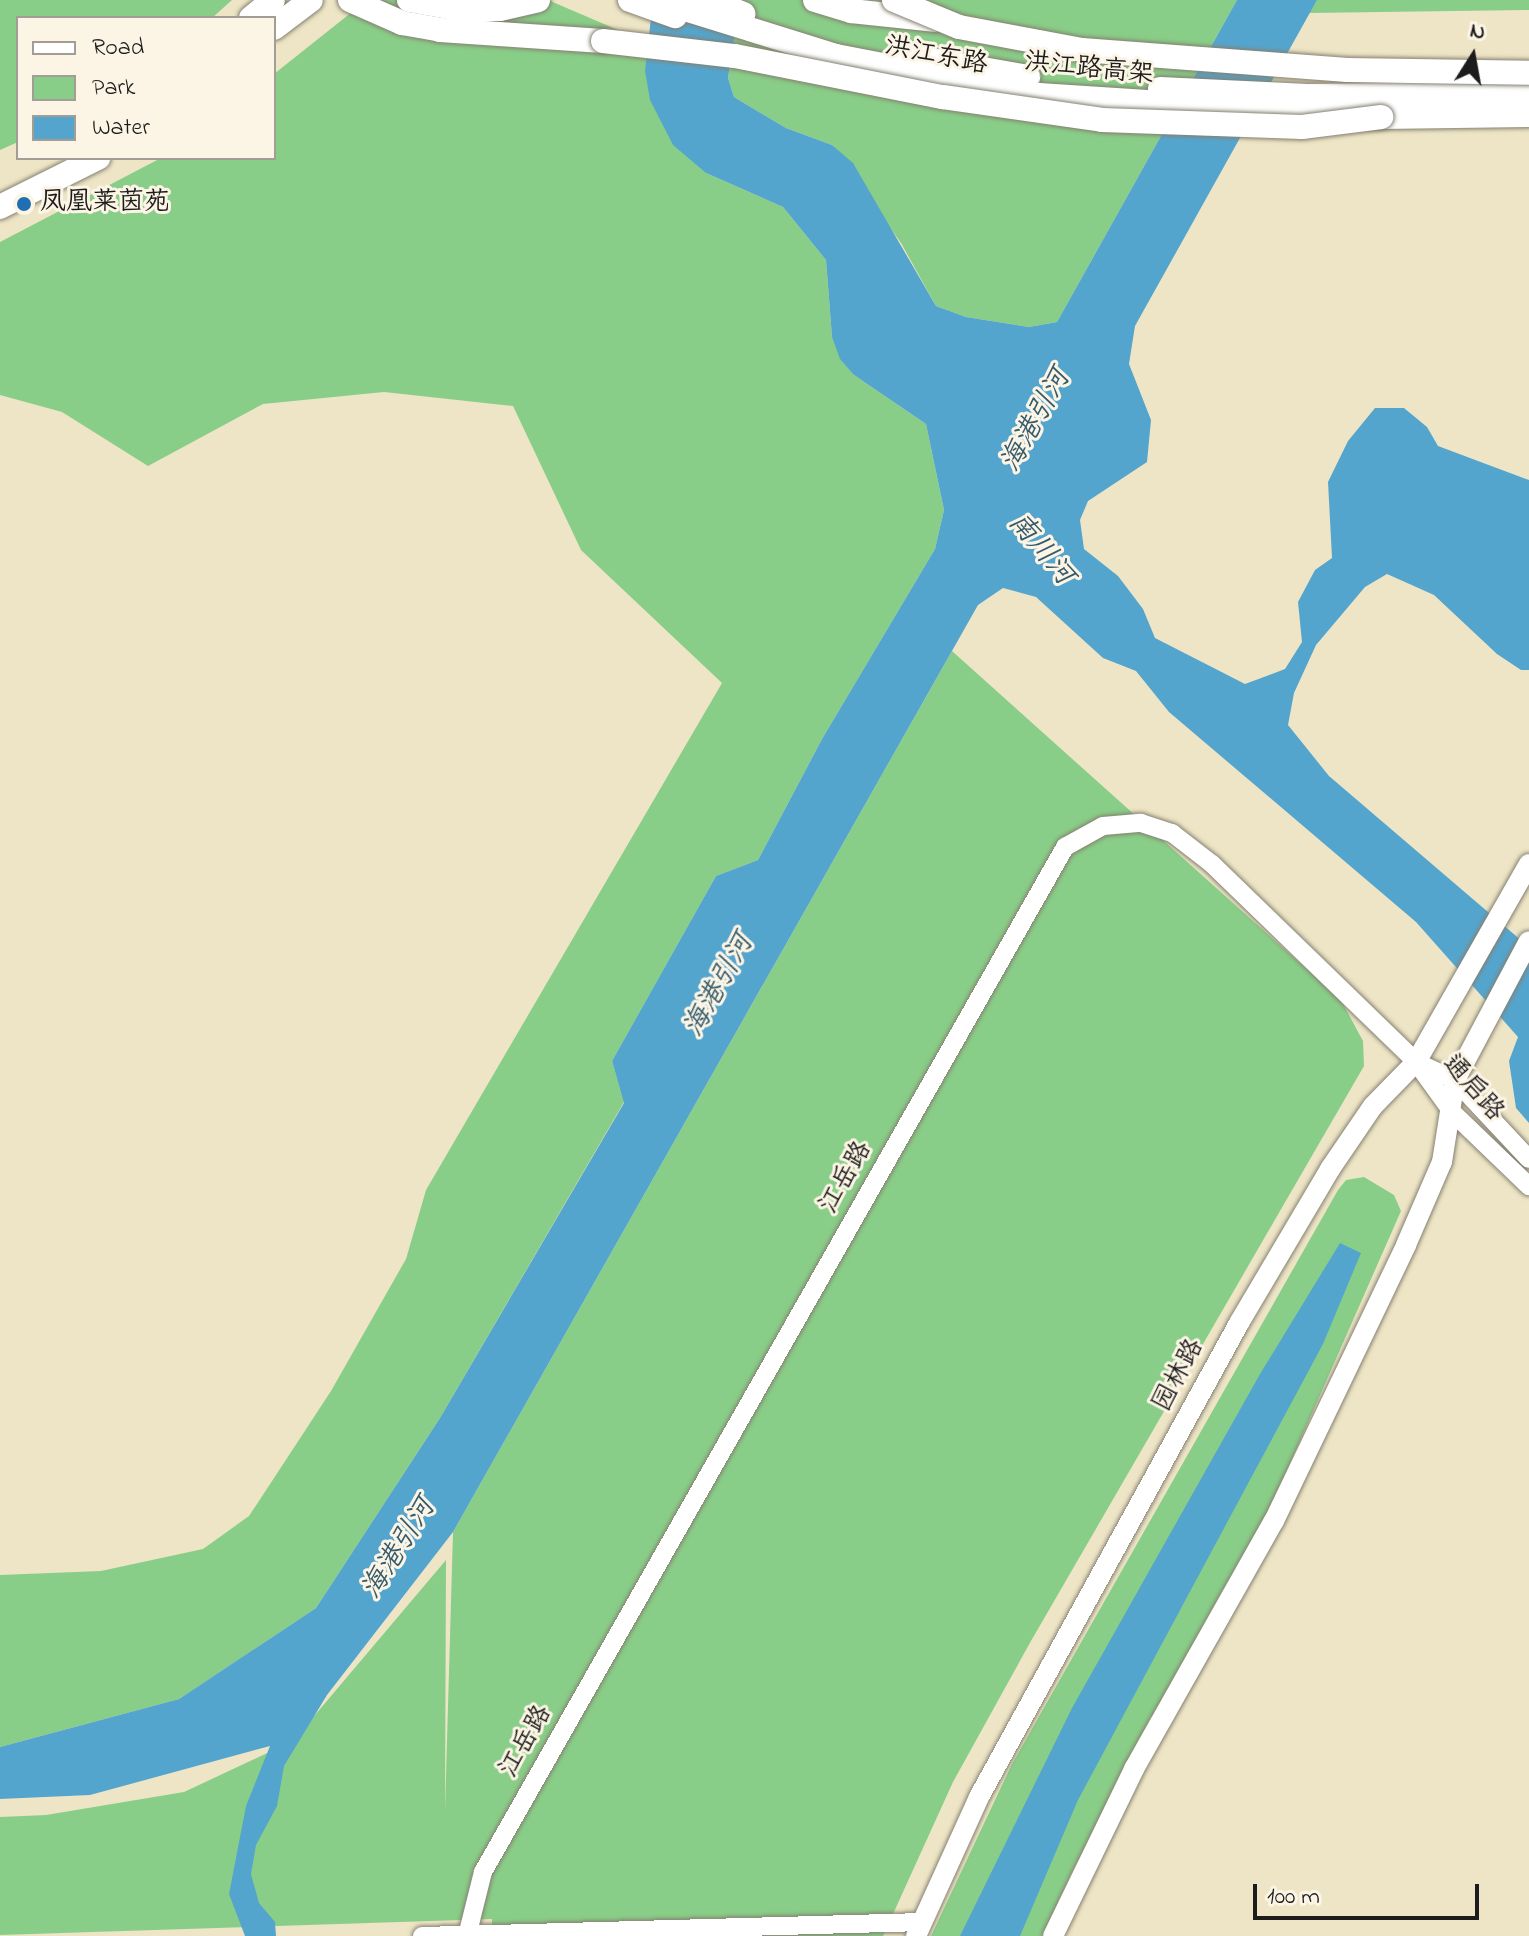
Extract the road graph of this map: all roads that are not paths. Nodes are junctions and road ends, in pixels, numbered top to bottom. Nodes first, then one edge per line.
1 (273, 0) edge
2 (311, 0) edge
3 (350, 0) edge
4 (409, 0) edge
5 (538, 0) edge
6 (707, 0) edge
7 (815, 0) edge
8 (894, 0) edge
9 (643, 2) edge
10 (253, 16) edge
11 (276, 26) edge
12 (1529, 63) edge
13 (1529, 73) edge
14 (1529, 93) edge
15 (1381, 117) junction
16 (1529, 118) edge
17 (61, 160) edge
18 (94, 160) edge
19 (0, 190) edge
20 (0, 207) edge
21 (1529, 864) edge
22 (1529, 941) edge
23 (1416, 1062) junction
24 (1455, 1080) junction
25 (1452, 1112) junction
26 (1529, 1159) edge
27 (1529, 1186) edge
28 (918, 1929) edge
29 (467, 1934) edge
30 (422, 1936) edge
31 (1053, 1936) edge

1 - 10 main road
2 - 11 main road
3 - 15 main road, bridge
4 - 5 main road
6 - 14 main road, 洪江路高架
7 - 12 main road, 洪江东路, bridge
8 - 13 main road, bridge
9 - 15 main road, 洪江路高架, bridge
9 - 16 main road, 洪江东路, bridge
15 - 16 main road, 洪江路高架
17 - 19 main road
18 - 20 main road
21 - 23 main road, 园林路
22 - 24 main road
23 - 24 street, 通启路
23 - 25 street, 通启路
23 - 28 main road, 园林路
23 - 29 street, 江岳路
24 - 25 main road
24 - 26 street, 通启路
25 - 27 street, 通启路
25 - 31 main road
28 - 29 street
29 - 30 street

